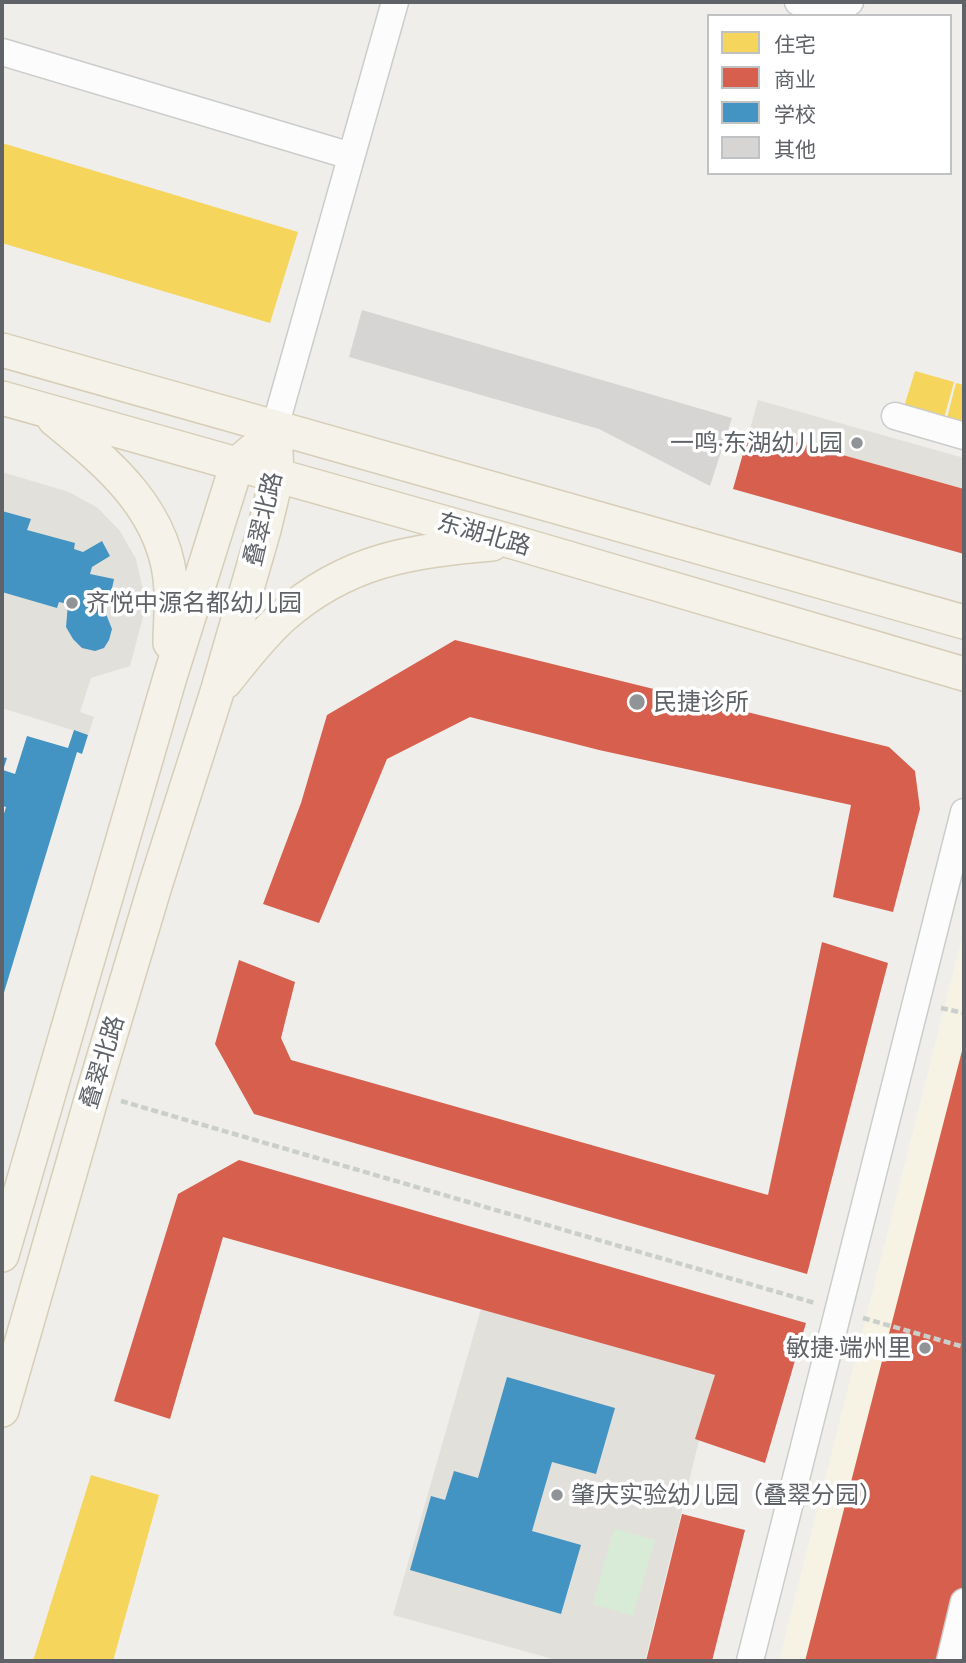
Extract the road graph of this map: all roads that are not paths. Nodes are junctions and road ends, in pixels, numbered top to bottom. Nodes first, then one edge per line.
1 (395, 2) edge
2 (850, 2) edge
3 (807, 3) edge
4 (2, 51) edge
5 (351, 156) junction
6 (2, 350) edge
7 (146, 391) junction
8 (2, 398) edge
9 (44, 410) junction
10 (895, 416) dead end
11 (275, 428) junction
12 (133, 435) junction
13 (964, 436) edge
14 (237, 464) junction
15 (277, 476) junction
16 (513, 542) junction
17 (964, 622) edge
18 (964, 674) edge
19 (170, 677) junction
20 (217, 692) junction
21 (964, 812) edge
22 (2, 1255) edge
23 (2, 1410) edge
24 (964, 1602) edge
25 (750, 1661) edge
26 (950, 1661) edge

1 - 5 street
2 - 3 street
4 - 5 street
5 - 11 street
6 - 7 main road, 东湖北路
7 - 11 main road, 东湖北路
7 - 12 main road
8 - 9 main road, 东湖北路
9 - 12 main road, 东湖北路
9 - 19 main road
10 - 13 street
11 - 14 main road, 叠翠北路
11 - 15 main road, 叠翠北路
11 - 17 main road, 东湖北路
12 - 14 main road, 东湖北路
14 - 15 main road, 东湖北路
14 - 19 main road, 叠翠北路
15 - 16 main road, 东湖北路
15 - 20 main road, 叠翠北路
16 - 18 main road, 东湖北路
16 - 20 main road
19 - 20 main road
19 - 22 main road, 叠翠北路
20 - 23 main road, 叠翠北路
21 - 25 street
24 - 26 street

